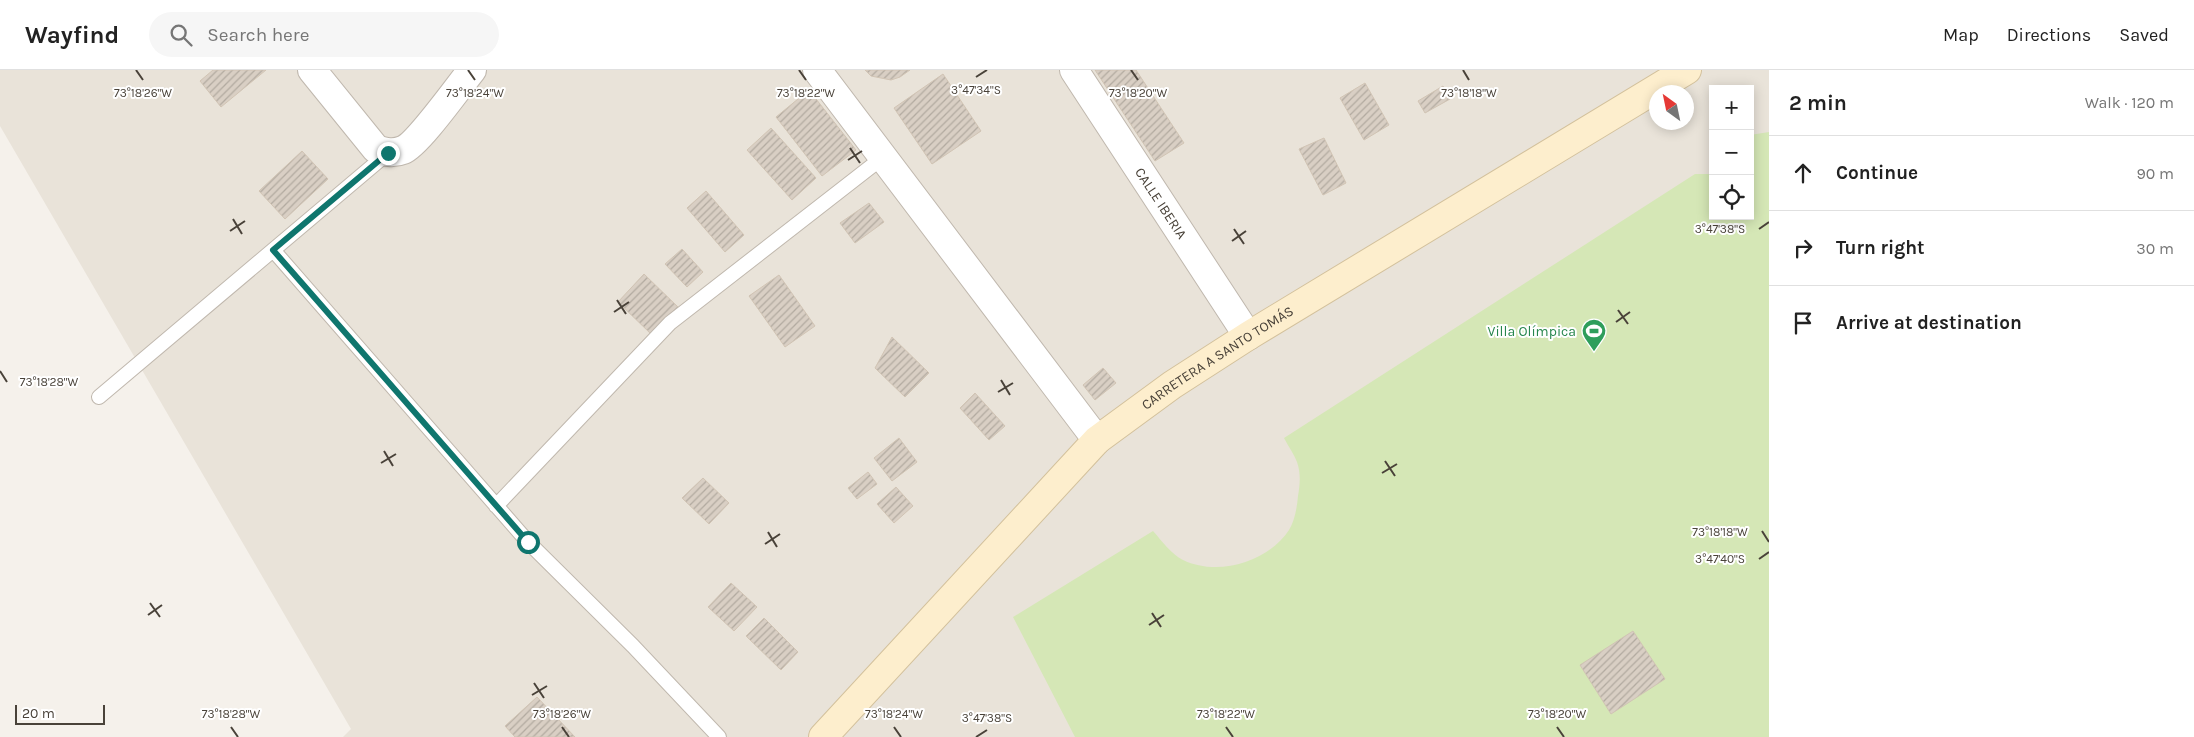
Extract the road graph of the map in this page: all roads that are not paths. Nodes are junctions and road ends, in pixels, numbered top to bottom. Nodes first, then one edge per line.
1 (312, 70) edge
2 (472, 70) edge
3 (817, 70) edge
4 (1074, 70) edge
5 (1687, 70) edge
6 (388, 153) junction
7 (882, 158) junction
8 (273, 250) junction
9 (1248, 336) junction
10 (99, 397) dead end
11 (1097, 440) junction
12 (496, 506) junction
13 (719, 737) edge
14 (824, 737) edge

1 - 6 street
2 - 6 street
3 - 7 street
4 - 9 street, CALLE IBERIA
5 - 9 street, CARRETERA A SANTO TOMÁS
6 - 8 lane
7 - 11 street
7 - 12 lane
8 - 10 lane
8 - 12 lane
9 - 11 street, CARRETERA A SANTO TOMÁS
11 - 14 street, CARRETERA A SANTO TOMÁS
12 - 13 lane

